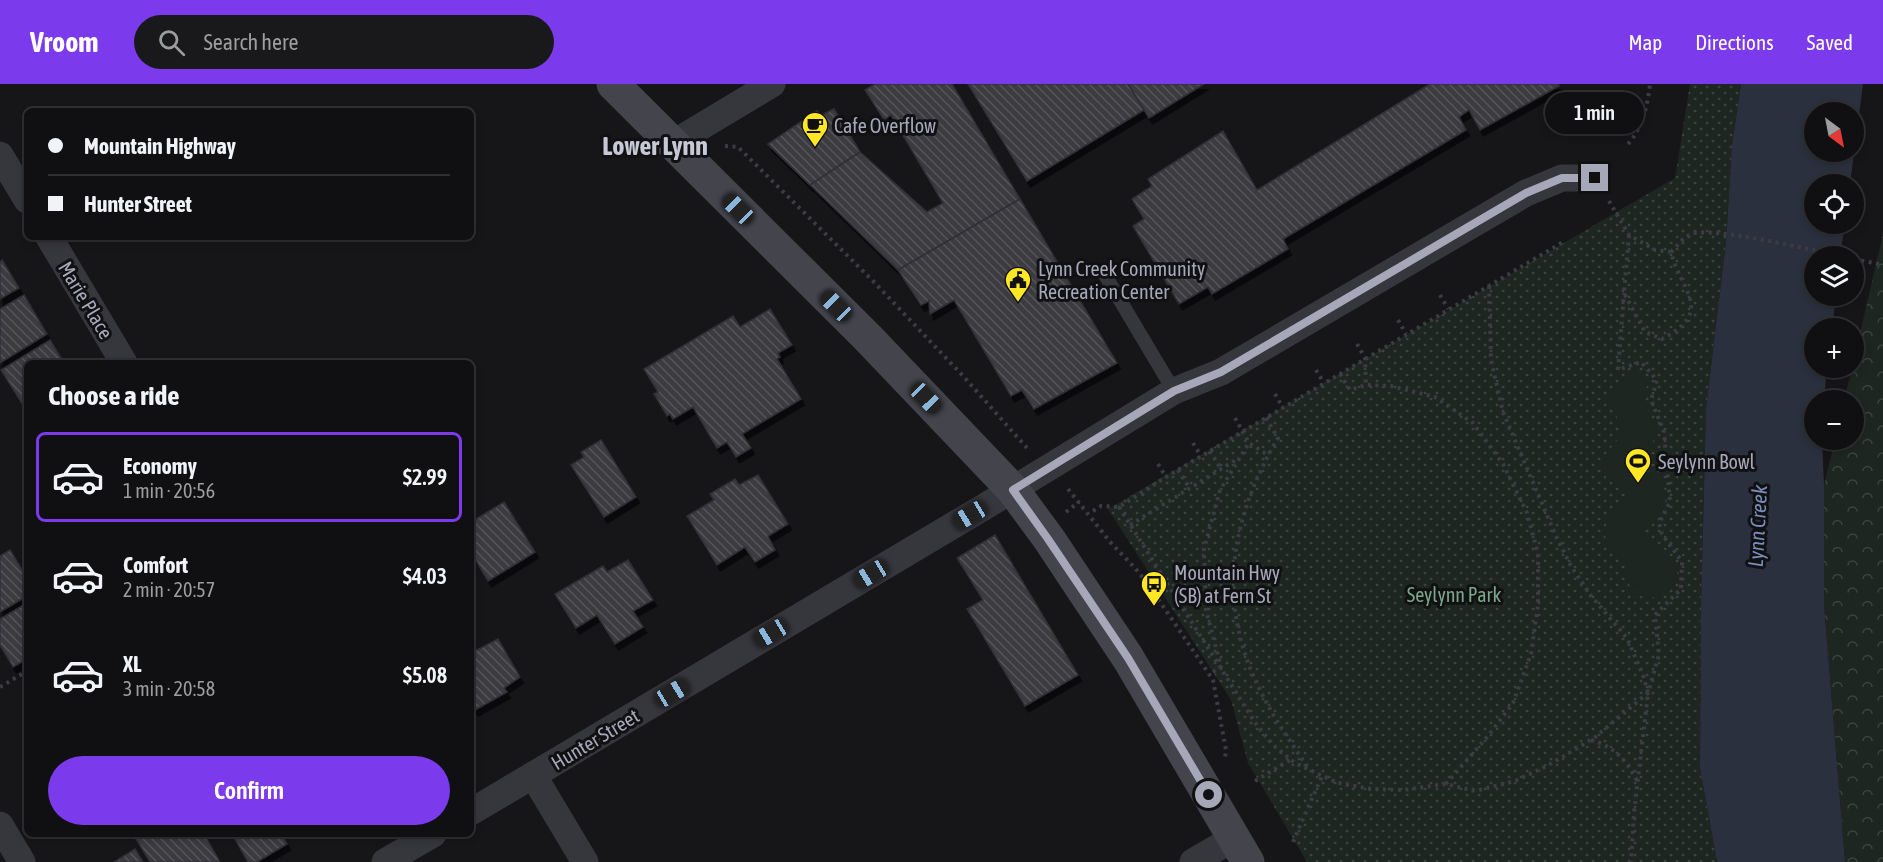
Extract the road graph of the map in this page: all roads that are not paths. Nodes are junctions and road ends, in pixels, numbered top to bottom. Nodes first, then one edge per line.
1 (613, 84) edge
2 (772, 84) edge
3 (672, 144) junction
4 (0, 155) edge
5 (1595, 178) road end
6 (24, 195) edge
7 (51, 240) edge
8 (1105, 275) dead end
9 (122, 360) edge
10 (1174, 391) junction
11 (1013, 490) junction
12 (533, 775) junction
13 (474, 810) edge
14 (0, 825) edge
15 (428, 837) edge
16 (1241, 850) edge
17 (22, 862) edge
18 (385, 862) edge
19 (585, 862) edge
20 (1193, 862) edge

1 - 3 street
2 - 3 street
3 - 11 street
4 - 6 street
5 - 10 street, Hunter Street
7 - 9 street, Marie Place
8 - 10 lane
10 - 11 street, Hunter Street
11 - 12 street, Hunter Street
11 - 16 street
12 - 13 street, Hunter Street
12 - 19 street
14 - 17 street
15 - 18 street
16 - 20 street

